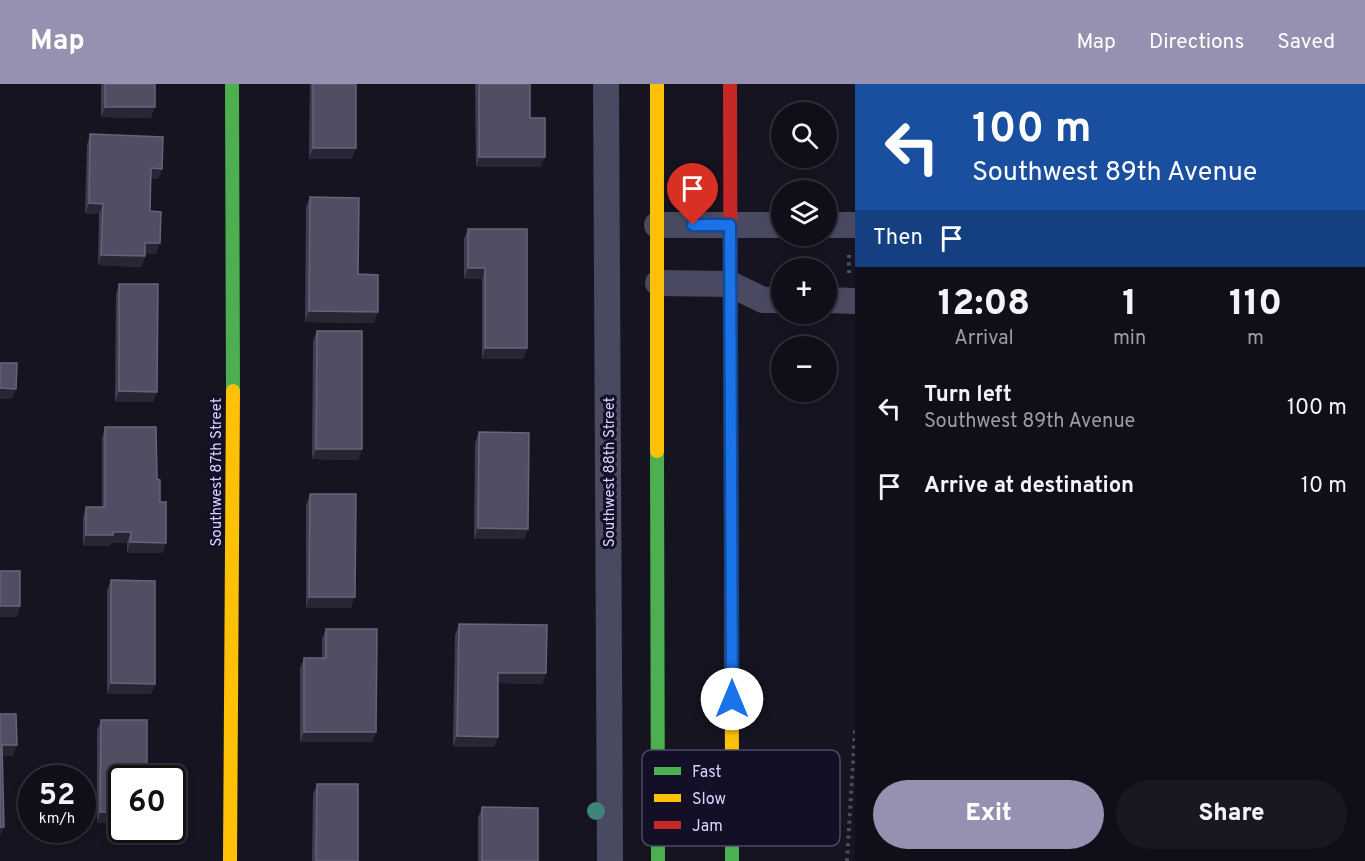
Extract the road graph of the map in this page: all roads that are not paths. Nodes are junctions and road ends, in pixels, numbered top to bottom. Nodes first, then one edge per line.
1 (232, 84) edge
2 (606, 84) edge
3 (657, 84) edge
4 (730, 84) edge
5 (657, 225) junction
6 (730, 225) junction
7 (771, 225) edge
8 (837, 229) edge
9 (852, 234) edge
10 (658, 284) junction
11 (730, 284) junction
12 (771, 300) edge
13 (837, 300) edge
14 (855, 301) edge
15 (658, 750) edge
16 (732, 750) edge
17 (732, 846) edge
18 (230, 861) edge
19 (610, 861) edge
20 (732, 861) edge

1 - 18 main road, Southwest 87th Street
2 - 19 street, Southwest 88th Street
3 - 5 main road
4 - 6 main road
5 - 6 street
5 - 10 main road
6 - 7 street
6 - 11 main road
8 - 9 street
10 - 11 street
10 - 15 main road
11 - 12 street
11 - 16 main road
13 - 14 street
17 - 20 main road

